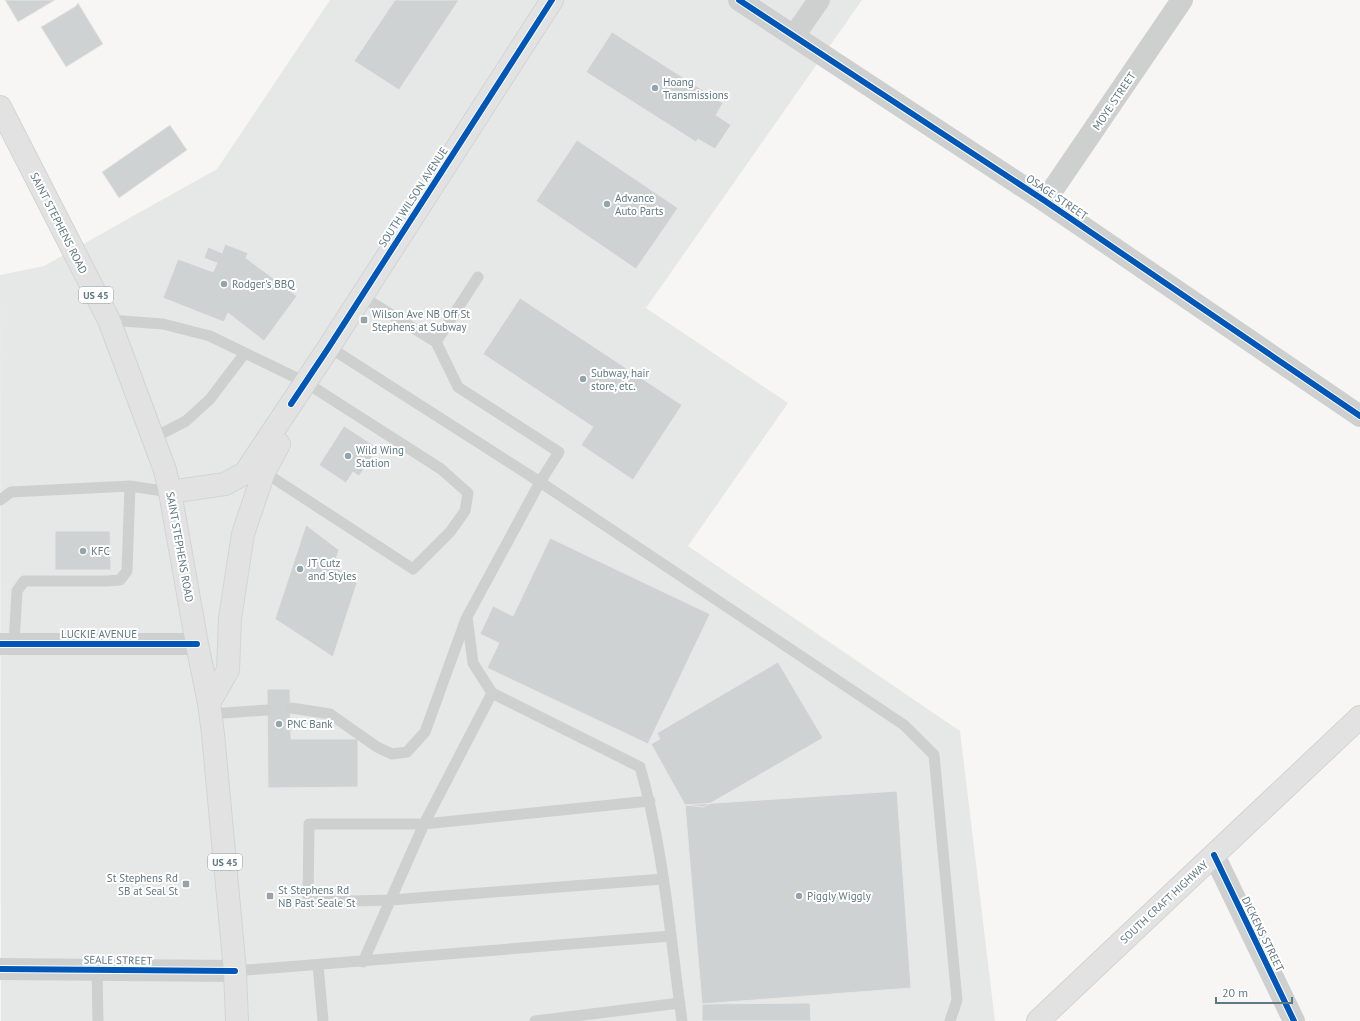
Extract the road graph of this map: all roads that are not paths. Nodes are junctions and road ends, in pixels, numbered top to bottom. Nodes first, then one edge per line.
1 (552, 0) edge
2 (739, 0) edge
3 (819, 0) edge
4 (1182, 0) edge
5 (794, 36) junction
6 (0, 107) edge
7 (1045, 201) junction
8 (478, 277) dead end
9 (361, 296) junction
10 (109, 320) junction
11 (436, 342) junction
12 (329, 347) junction
13 (245, 353) junction
14 (305, 382) junction
15 (291, 404) junction
16 (1360, 416) edge
17 (153, 438) junction
18 (264, 472) junction
19 (540, 482) junction
20 (130, 486) junction
21 (170, 492) junction
22 (0, 500) edge
23 (467, 617) junction
24 (7, 644) edge
25 (197, 644) junction
26 (492, 693) junction
27 (209, 708) junction
28 (291, 708) dead end
29 (267, 710) dead end
30 (1360, 717) edge
31 (650, 801) junction
32 (424, 824) junction
33 (1214, 855) junction
34 (663, 879) junction
35 (391, 900) junction
36 (671, 936) junction
37 (363, 962) junction
38 (318, 965) junction
39 (0, 969) edge
40 (97, 970) junction
41 (235, 971) junction
42 (680, 1003) junction
43 (98, 1021) edge
44 (237, 1021) edge
45 (322, 1021) edge
46 (535, 1021) edge
47 (682, 1021) edge
48 (950, 1021) edge
49 (1038, 1021) edge
50 (1294, 1021) edge

1 - 9 main road, SOUTH WILSON AVENUE
2 - 5 street, OSAGE STREET
3 - 5 street
4 - 7 street, MOYE STREET
5 - 7 street, OSAGE STREET
6 - 10 main road, SAINT STEPHENS ROAD / US 45
7 - 16 street, OSAGE STREET
8 - 11 lane
9 - 11 lane
9 - 12 main road, SOUTH WILSON AVENUE
10 - 13 lane
10 - 17 main road, SAINT STEPHENS ROAD / US 45
11 - 19 lane
12 - 14 main road, SOUTH WILSON AVENUE
12 - 19 lane
13 - 14 lane
13 - 17 lane
14 - 15 main road, SOUTH WILSON AVENUE
14 - 18 lane
15 - 18 main road, SOUTH WILSON AVENUE
15 - 21 main road, SOUTH WILSON AVENUE
17 - 21 main road, SAINT STEPHENS ROAD / US 45
18 - 27 main road, SOUTH WILSON AVENUE
19 - 23 lane
19 - 48 lane
20 - 21 lane
20 - 22 lane
20 - 24 lane
21 - 25 main road, SAINT STEPHENS ROAD / US 45
23 - 26 lane
23 - 28 lane
24 - 25 street, LUCKIE AVENUE
25 - 27 main road, SAINT STEPHENS ROAD / US 45
26 - 31 lane
26 - 32 lane
27 - 29 lane
27 - 41 main road, SAINT STEPHENS ROAD / US 45
30 - 33 main road, SOUTH CRAFT HIGHWAY
31 - 32 lane
31 - 34 lane
32 - 35 lane
32 - 35 lane
33 - 49 main road, SOUTH CRAFT HIGHWAY
33 - 50 street, DICKENS STREET
34 - 35 lane
34 - 36 lane
35 - 37 lane
36 - 37 lane
36 - 42 lane
37 - 38 lane
38 - 41 lane
38 - 45 lane
39 - 40 street, SEALE STREET
40 - 41 street, SEALE STREET
40 - 43 lane
41 - 44 main road, SAINT STEPHENS ROAD / US 45
42 - 46 lane
42 - 47 lane

